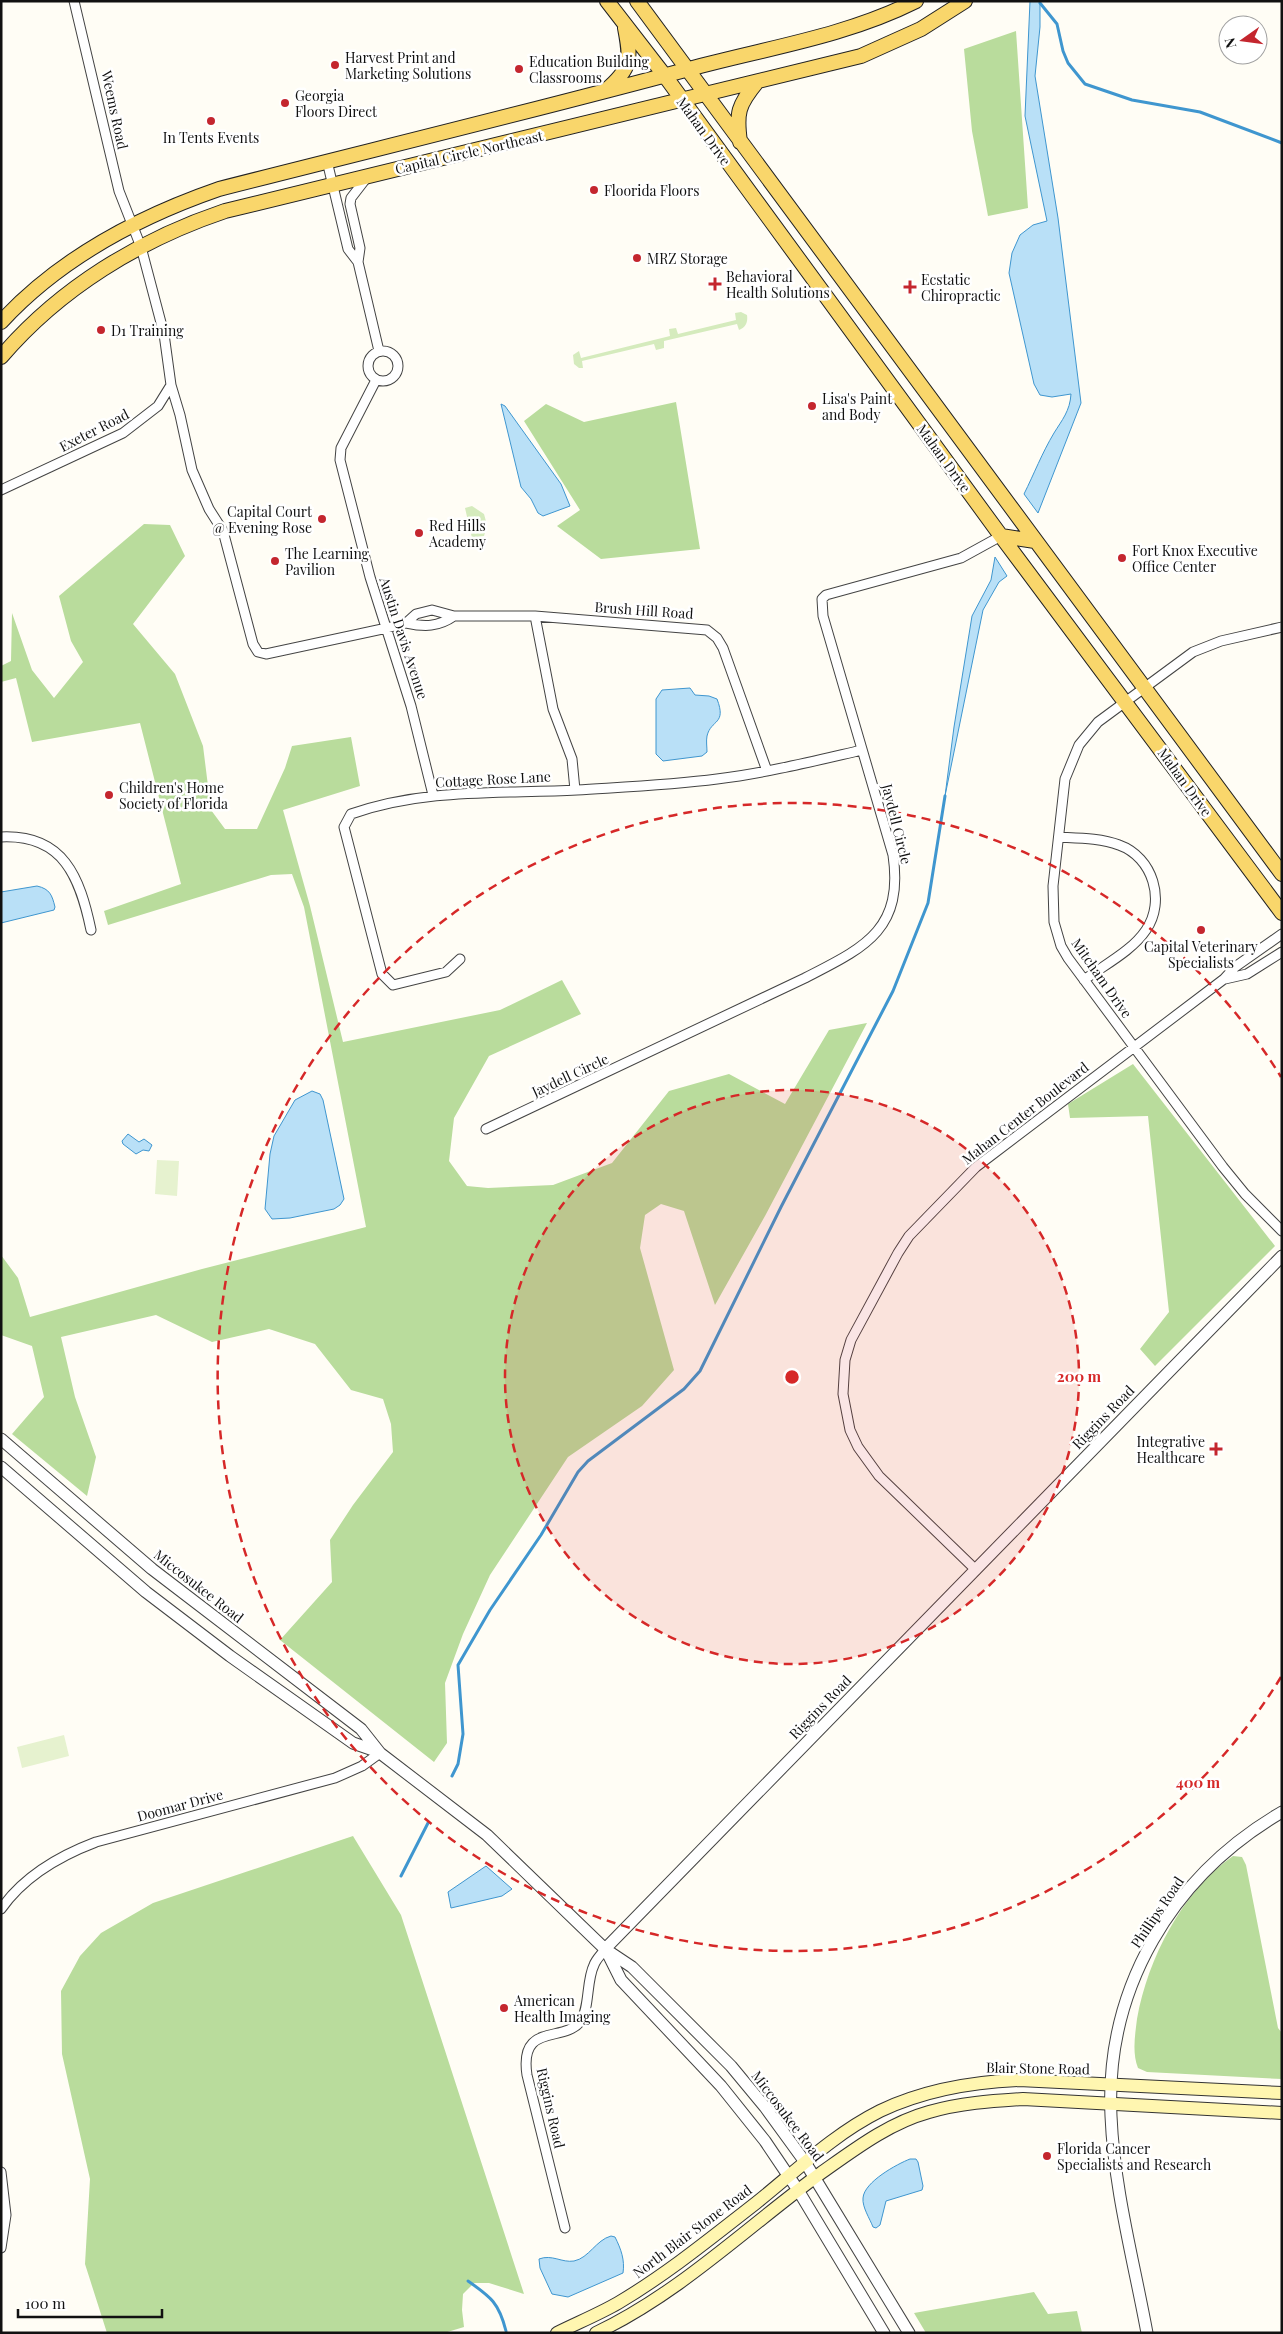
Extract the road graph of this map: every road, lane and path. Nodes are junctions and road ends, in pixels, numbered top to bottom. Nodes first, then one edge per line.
1 (74, 1) edge
2 (607, 1) edge
3 (637, 1) edge
4 (916, 1) edge
5 (965, 1) edge
6 (623, 22) junction
7 (688, 69) junction
8 (665, 76) junction
9 (756, 82) junction
10 (605, 91) junction
11 (704, 94) junction
12 (681, 100) junction
13 (740, 143) junction
14 (333, 160) junction
15 (368, 176) junction
16 (339, 183) junction
17 (132, 224) junction
18 (141, 246) junction
19 (358, 262) junction
20 (839, 278) junction
21 (821, 290) junction
22 (1, 322) edge
23 (379, 351) junction
24 (1, 357) edge
25 (376, 380) junction
26 (171, 385) junction
27 (1, 490) edge
28 (1001, 536) junction
29 (1035, 541) junction
30 (1024, 567) junction
31 (454, 616) junction
32 (535, 616) junction
33 (406, 623) junction
34 (1282, 626) edge
35 (386, 628) junction
36 (1143, 688) junction
37 (1126, 702) junction
38 (862, 750) junction
39 (767, 771) junction
40 (575, 790) junction
41 (433, 795) junction
42 (1059, 836) junction
43 (1, 837) edge
44 (1282, 874) edge
45 (1282, 913) edge
46 (91, 930) dead end
47 (1282, 934) edge
48 (1282, 952) edge
49 (460, 959) dead end
50 (1224, 978) junction
51 (1084, 980) junction
52 (1134, 1047) junction
53 (486, 1129) dead end
54 (1282, 1232) edge
55 (1282, 1256) edge
56 (1, 1438) edge
57 (1, 1467) edge
58 (976, 1570) junction
59 (193, 1601) junction
60 (179, 1617) junction
61 (380, 1753) junction
62 (1282, 1812) edge
63 (1, 1909) edge
64 (605, 1949) junction
65 (1111, 2084) junction
66 (1282, 2093) edge
67 (1110, 2103) junction
68 (1282, 2112) edge
69 (805, 2162) junction
70 (1, 2172) edge
71 (788, 2176) junction
72 (815, 2178) junction
73 (798, 2190) junction
74 (565, 2228) dead end
75 (1, 2248) edge
76 (557, 2333) edge
77 (596, 2333) edge
78 (884, 2333) edge
79 (909, 2333) edge
80 (1147, 2333) edge

1 - 17 street, Weems Road
2 - 6 main road, Mahan Drive
3 - 7 main road, Mahan Drive
4 - 7 main road, Capital Circle Northeast
5 - 9 main road, Capital Circle Northeast
6 - 8 main road, Mahan Drive
6 - 10 main road
7 - 8 main road, Capital Circle Northeast
7 - 11 main road, Mahan Drive
8 - 10 main road, Capital Circle Northeast
8 - 12 main road, Mahan Drive
9 - 11 main road, Capital Circle Northeast
9 - 13 main road
10 - 14 main road, Capital Circle Northeast
11 - 12 main road, Capital Circle Northeast
11 - 13 main road, Mahan Drive
12 - 15 main road, Capital Circle Northeast
12 - 21 main road, Mahan Drive
13 - 20 main road, Mahan Drive
14 - 16 main road
14 - 17 main road, Capital Circle Northeast
15 - 16 main road, Capital Circle Northeast
15 - 19 street
16 - 18 main road, Capital Circle Northeast
16 - 19 street
17 - 18 street
17 - 22 main road, Capital Circle Northeast
18 - 24 main road, Capital Circle Northeast
18 - 26 street
19 - 23 street
20 - 21 main road
20 - 29 main road, Mahan Drive
21 - 28 main road, Mahan Drive
23 - 25 street
23 - 25 street
25 - 35 street, Austin Davis Avenue
26 - 27 street, Exeter Road
26 - 35 street, Brush Hill Road
28 - 29 main road
28 - 30 main road, Mahan Drive
28 - 38 street, Jaydell Circle
29 - 30 main road
29 - 36 main road, Mahan Drive
30 - 37 main road, Mahan Drive
31 - 32 street, Brush Hill Road
31 - 33 street, Brush Hill Road
31 - 33 street, Brush Hill Road
32 - 39 street, Brush Hill Road
32 - 40 street
33 - 35 street, Brush Hill Road
34 - 36 street, Mitcham Drive
35 - 41 street, Austin Davis Avenue
36 - 37 street, Mitcham Drive
36 - 44 main road, Mahan Drive
37 - 42 street, Mitcham Drive
37 - 45 main road, Mahan Drive
38 - 39 street, Cottage Rose Lane
38 - 53 street, Jaydell Circle
39 - 40 street, Cottage Rose Lane
40 - 41 street, Cottage Rose Lane
41 - 49 street, Cottage Rose Lane
42 - 51 street, Mitcham Drive
42 - 51 street
43 - 46 street
47 - 50 street, Mahan Center Boulevard
48 - 50 street, Mahan Center Boulevard
50 - 52 street, Mahan Center Boulevard
51 - 52 street, Mitcham Drive
52 - 54 street, Mitcham Drive
52 - 58 street, Mahan Center Boulevard
55 - 58 street, Riggins Road
56 - 59 street, Miccosukee Road
57 - 60 street, Miccosukee Road
58 - 64 street, Riggins Road
59 - 60 street
59 - 61 street, Miccosukee Road
60 - 61 street, Miccosukee Road
61 - 63 street, Doomar Drive
61 - 64 street, Miccosukee Road
62 - 65 street, Phillips Road
64 - 69 street, Miccosukee Road
64 - 71 street, Miccosukee Road
64 - 74 street, Riggins Road
65 - 66 main road, Blair Stone Road
65 - 67 street, Phillips Road
65 - 69 main road, Blair Stone Road
67 - 68 main road
67 - 72 main road
67 - 80 street, Phillips Road
69 - 71 main road, Blair Stone Road
69 - 72 street, Miccosukee Road
70 - 75 street
71 - 73 street, Miccosukee Road
71 - 76 main road, North Blair Stone Road
72 - 73 main road
72 - 79 street, Miccosukee Road
73 - 77 main road
73 - 78 street, Miccosukee Road

